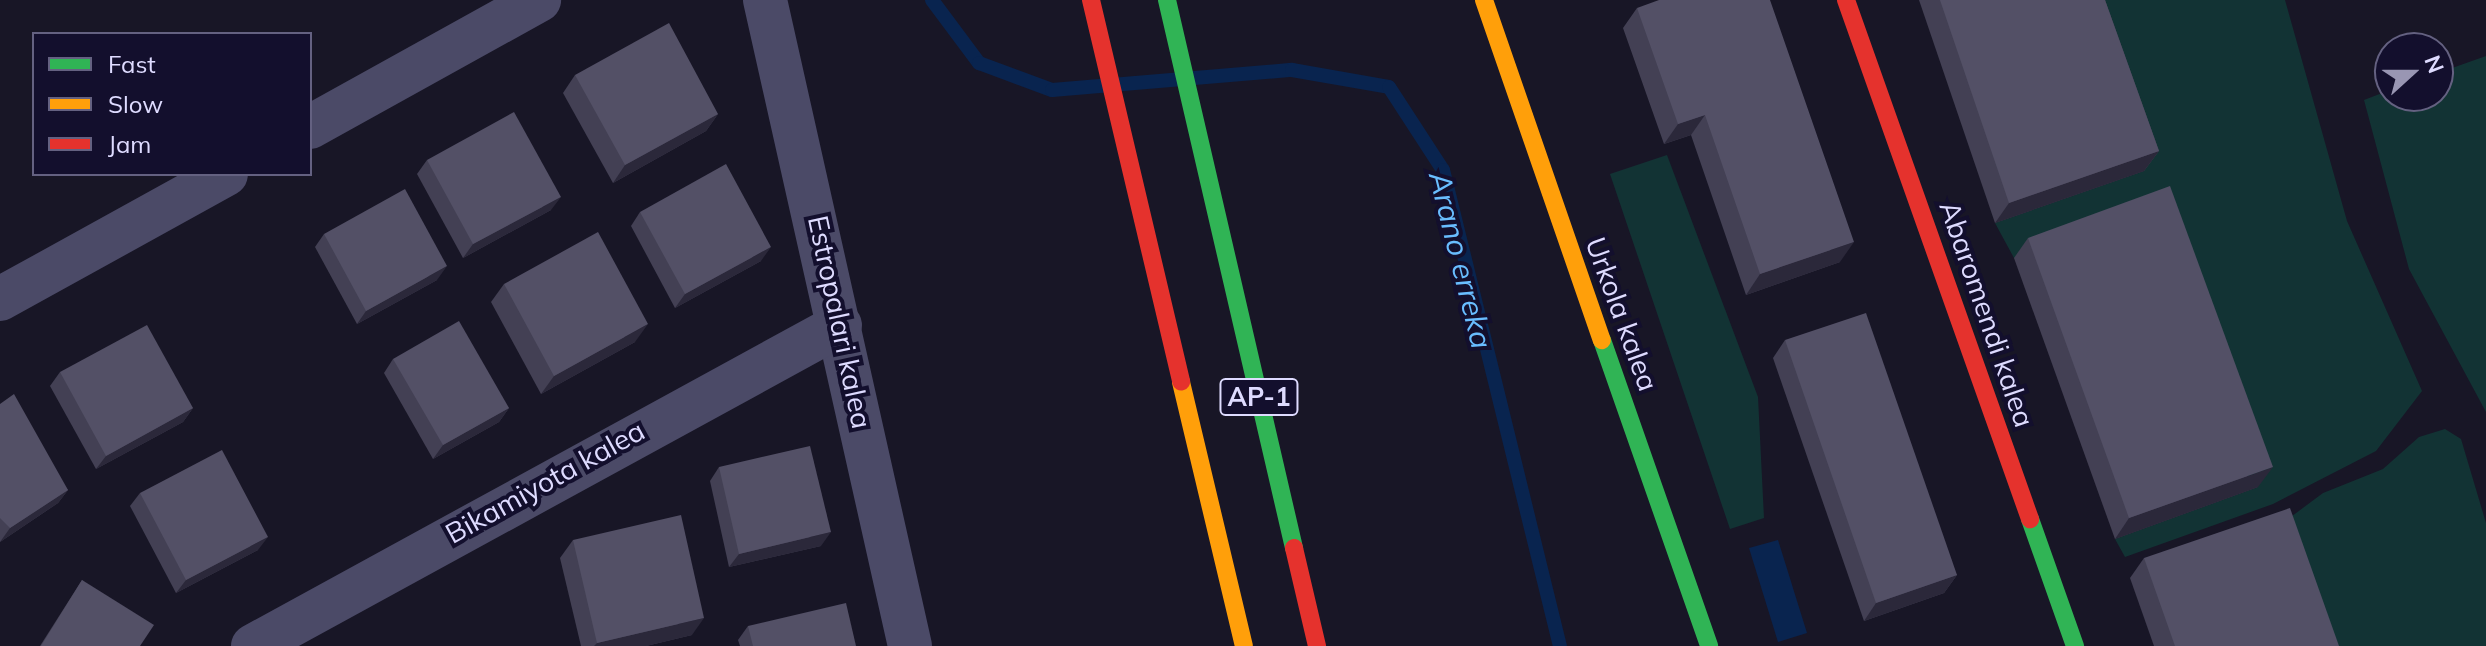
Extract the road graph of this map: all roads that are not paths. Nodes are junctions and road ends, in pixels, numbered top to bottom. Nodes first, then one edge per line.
1 (539, 0) edge
2 (765, 0) edge
3 (1091, 0) edge
4 (1167, 0) edge
5 (1484, 0) edge
6 (1846, 0) edge
7 (312, 126) edge
8 (222, 176) edge
9 (0, 299) edge
10 (840, 325) junction
11 (253, 646) edge
12 (910, 646) edge
13 (1244, 646) edge
14 (1317, 646) edge
15 (1709, 646) edge
16 (2075, 646) edge

1 - 7 street
2 - 10 street, Estropalari kalea
3 - 13 main road, AP-1
4 - 14 main road, AP-1
5 - 15 main road, Urkola kalea
6 - 16 main road, Abaromendi kalea
8 - 9 street
10 - 11 street, Bikamiyota kalea
10 - 12 street, Estropalari kalea

